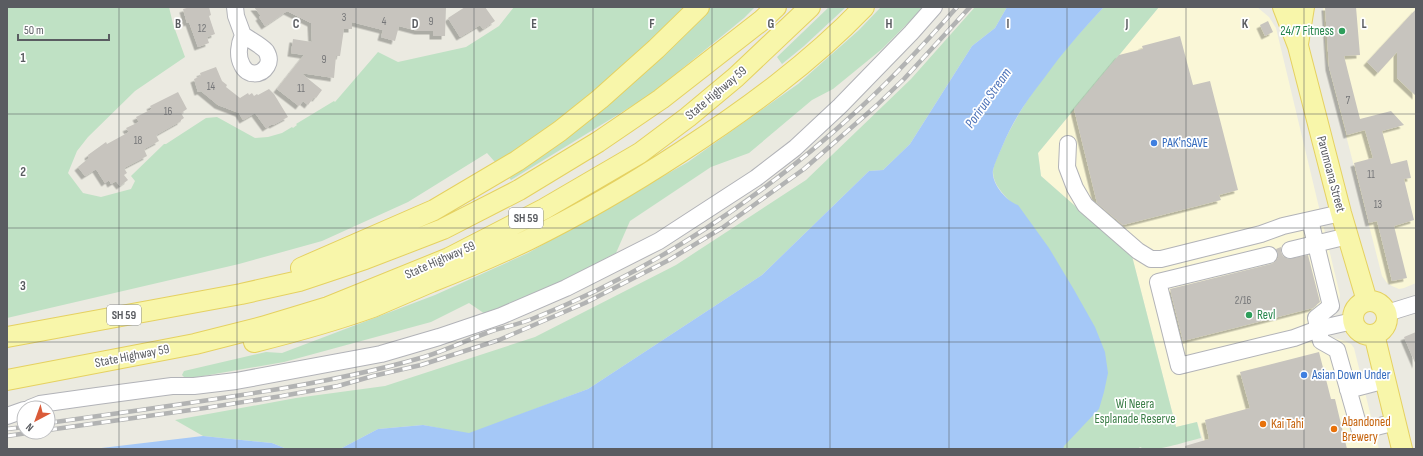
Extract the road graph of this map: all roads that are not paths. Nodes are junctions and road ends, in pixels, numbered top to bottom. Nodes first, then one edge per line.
1 (235, 7) edge
2 (699, 7) edge
3 (776, 7) edge
4 (810, 7) edge
5 (864, 7) edge
6 (934, 7) edge
7 (1275, 7) edge
8 (1283, 7) edge
9 (1304, 7) edge
10 (243, 35) dead end
11 (1298, 46) junction
12 (1068, 144) dead end
13 (1341, 212) junction
14 (1310, 220) junction
15 (1348, 236) junction
16 (1316, 244) junction
17 (1290, 250) dead end
18 (1269, 255) dead end
19 (241, 294) junction
20 (1367, 301) junction
21 (1416, 304) edge
22 (1387, 313) junction
23 (1353, 321) junction
24 (1318, 329) junction
25 (1373, 335) junction
26 (7, 337) edge
27 (195, 344) junction
28 (7, 380) edge
29 (1386, 380) junction
30 (1348, 390) junction
31 (56, 402) edge
32 (1396, 422) junction
33 (1402, 449) edge

1 - 10 street
2 - 19 main road
3 - 19 main road, SH 59
4 - 27 main road, State Highway 59 / SH 59
5 - 27 main road
6 - 31 street
7 - 11 main road
8 - 11 main road, Parumoana Street
9 - 11 main road, Parumoana Street
11 - 13 main road, Parumoana Street
12 - 14 street
13 - 14 street
13 - 15 main road, Parumoana Street
14 - 16 street
15 - 16 street
15 - 20 main road, Parumoana Street
16 - 17 street
16 - 24 street
18 - 24 street
19 - 26 main road, SH 59
20 - 22 main road
20 - 23 main road
21 - 22 street
22 - 25 main road
23 - 24 street
23 - 25 main road
24 - 30 street
25 - 29 main road
27 - 28 main road, State Highway 59 / SH 59
29 - 30 street
29 - 32 main road
30 - 32 street
32 - 33 main road

